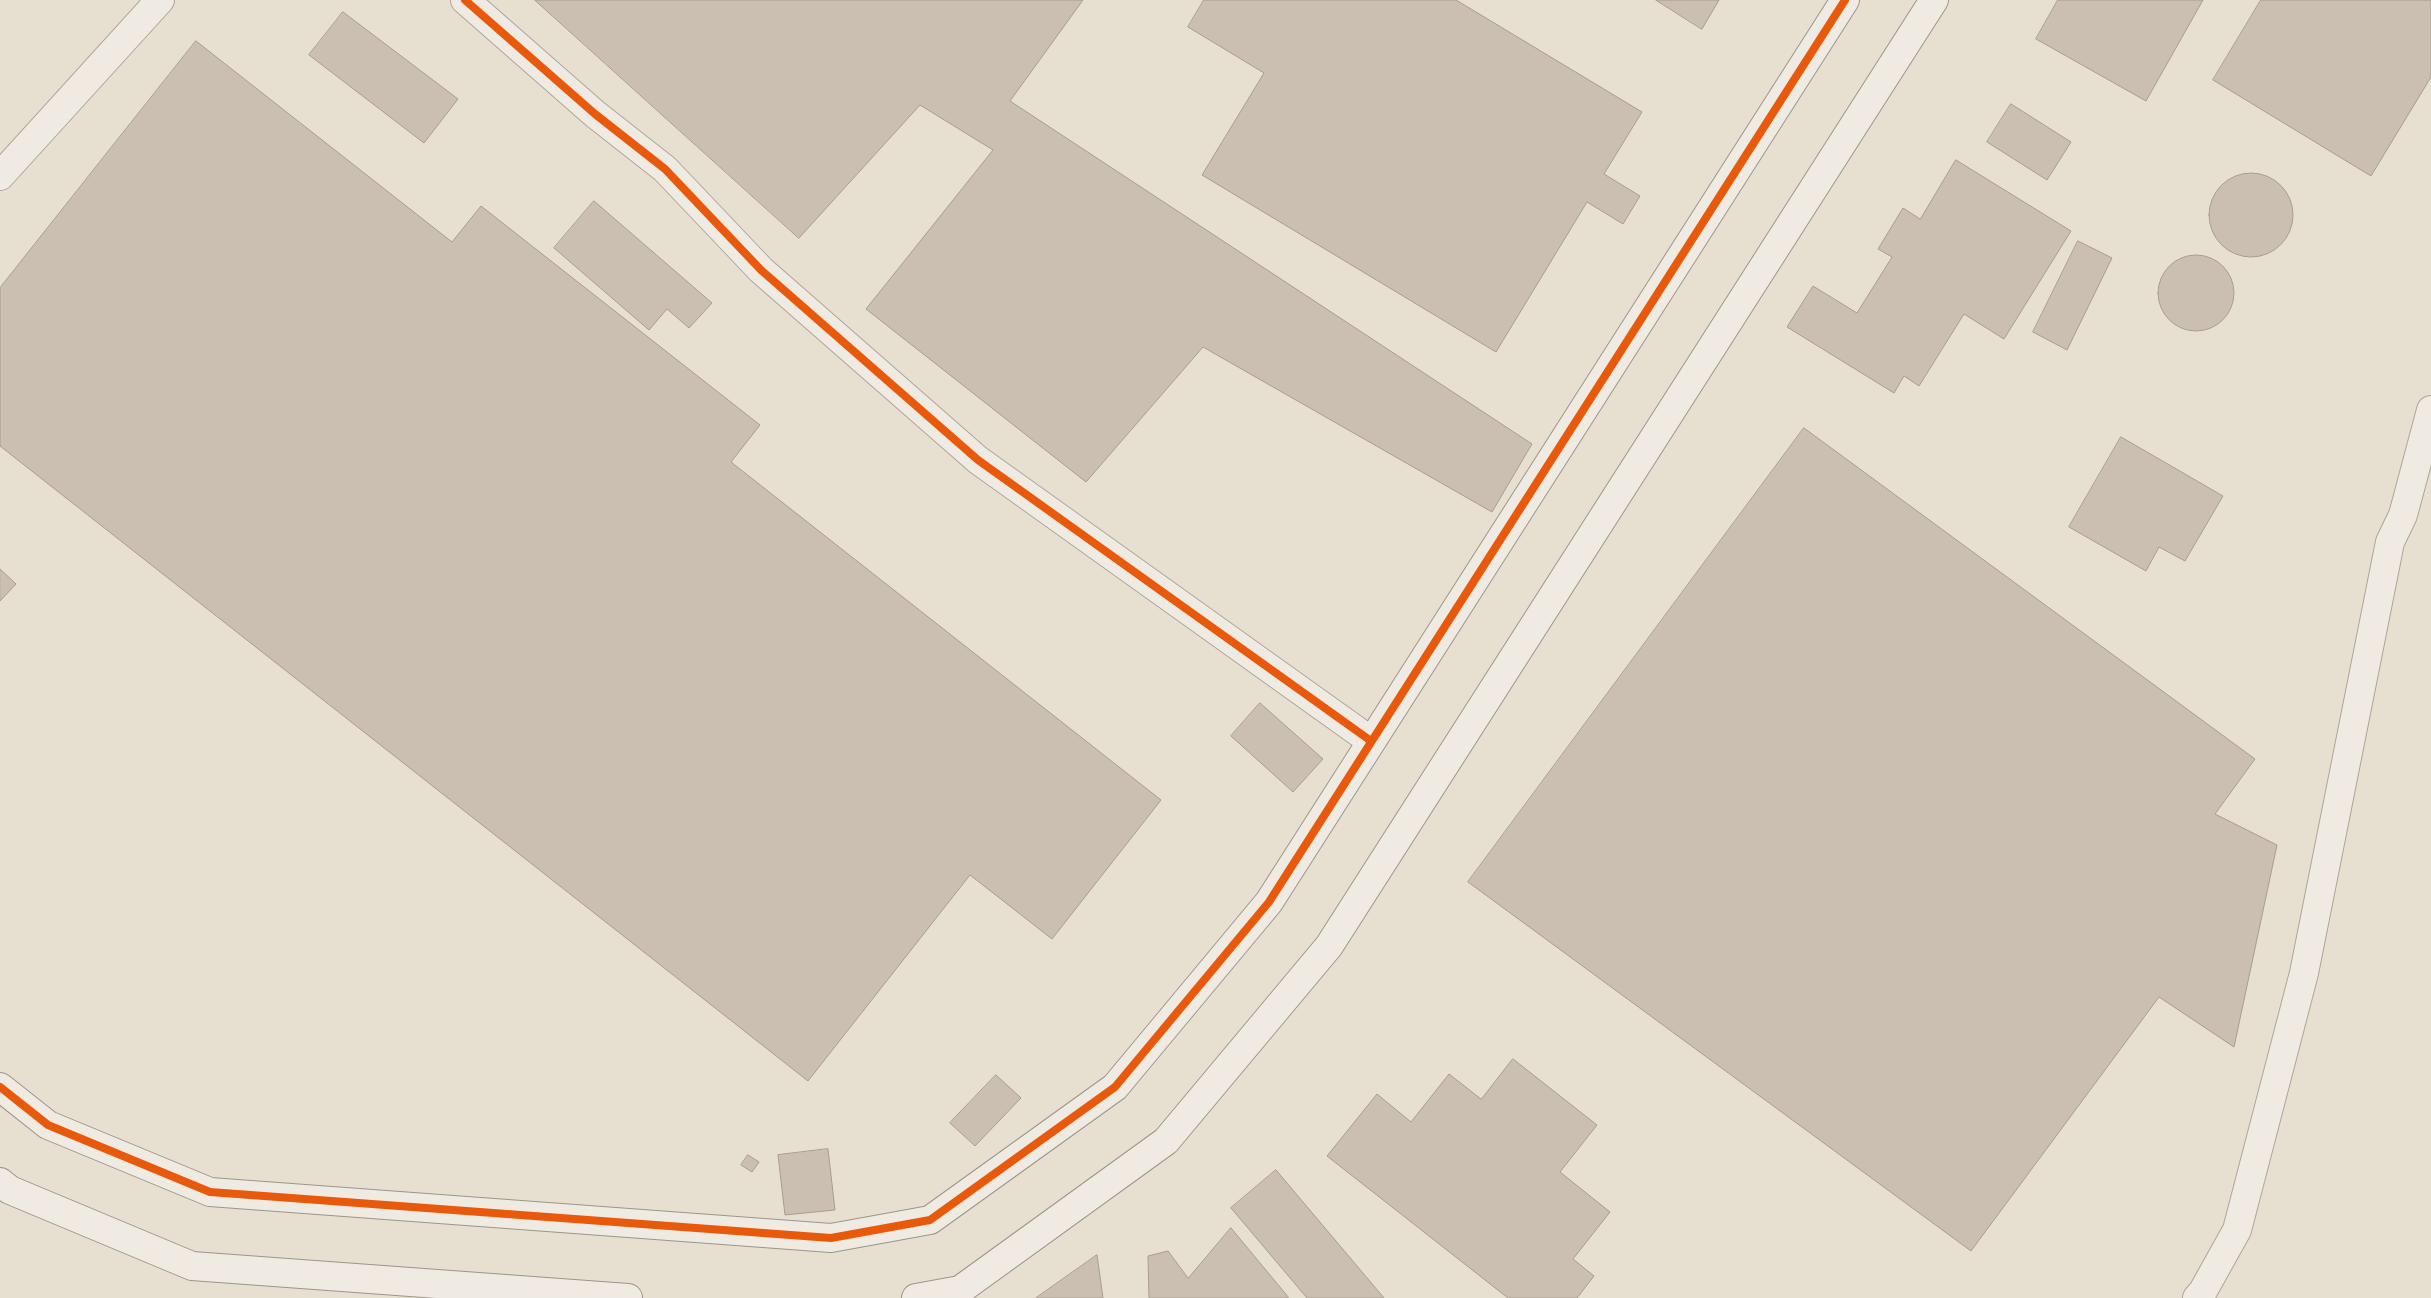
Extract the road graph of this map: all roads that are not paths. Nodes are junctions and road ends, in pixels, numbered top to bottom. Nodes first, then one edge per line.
1 (160, 0) edge
2 (465, 0) edge
3 (1845, 0) edge
4 (1934, 0) edge
5 (0, 176) edge
6 (2431, 410) edge
7 (1372, 741) junction
8 (0, 1087) edge
9 (0, 1182) edge
10 (628, 1298) edge
11 (916, 1298) edge
12 (2197, 1298) edge

1 - 5 street
2 - 7 street
3 - 7 street
4 - 11 street
6 - 12 street
7 - 8 street
9 - 10 street

